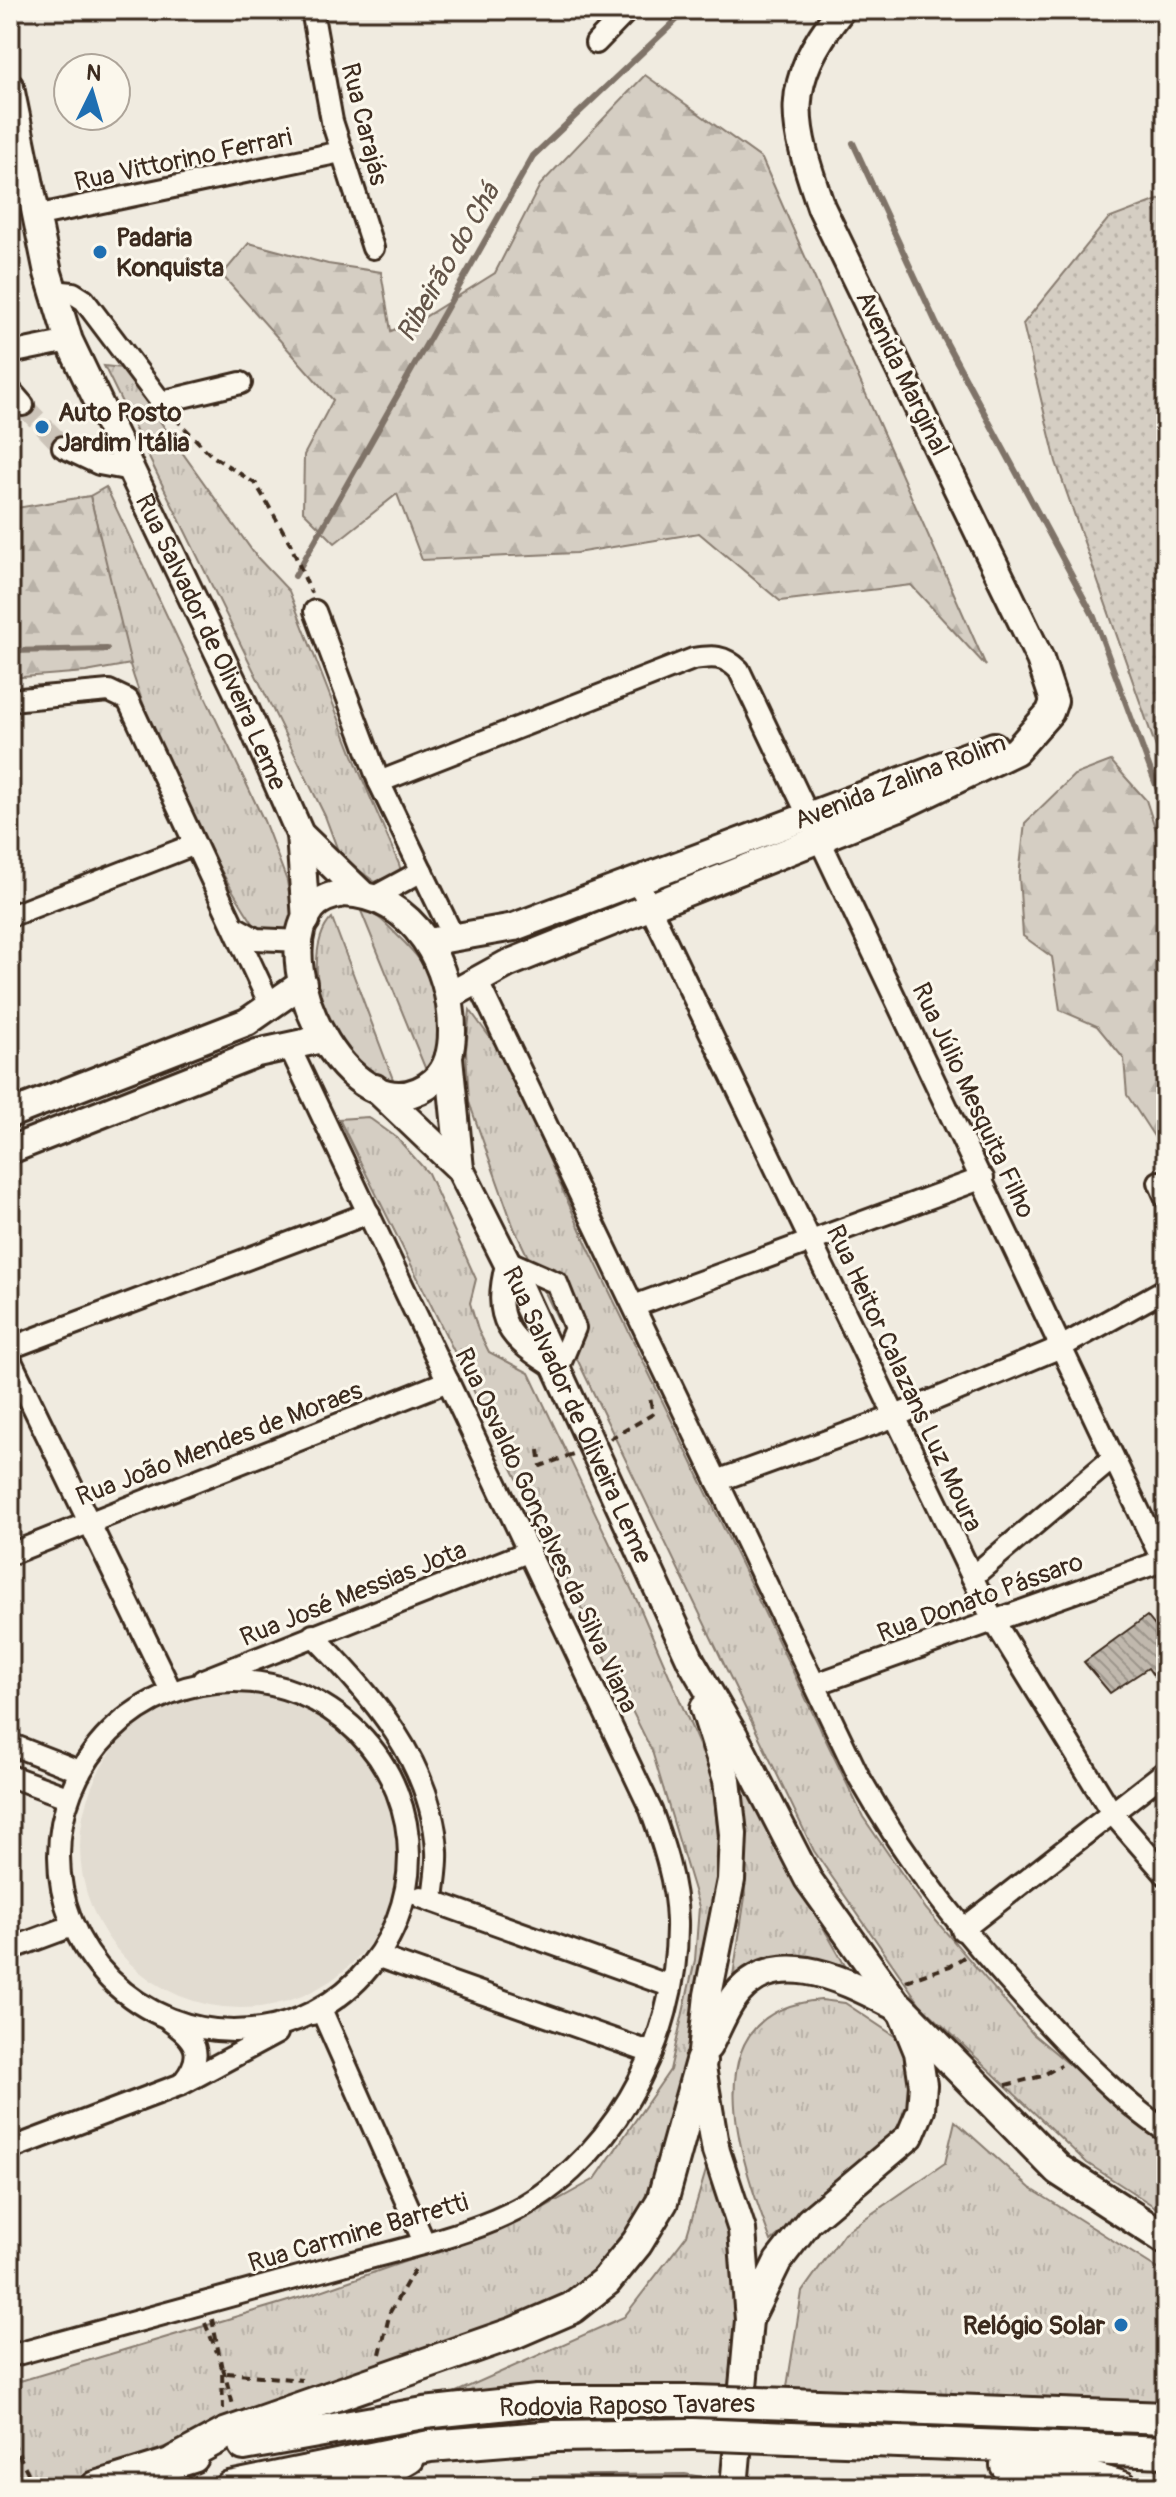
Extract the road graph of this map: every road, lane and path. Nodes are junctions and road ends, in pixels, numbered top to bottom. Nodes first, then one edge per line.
1 (312, 10) edge
2 (628, 10) edge
3 (841, 10) edge
4 (596, 43) dead end
5 (10, 87) edge
6 (16, 149) edge
7 (341, 152) junction
8 (35, 216) junction
9 (373, 248) dead end
10 (52, 291) junction
11 (69, 341) junction
12 (10, 353) edge
13 (241, 383) dead end
14 (161, 402) junction
15 (63, 447) tunnel mouth
16 (131, 470) junction
17 (310, 588) dead end
18 (315, 611) dead end
19 (10, 700) edge
20 (1034, 731) joint
21 (379, 782) junction
22 (813, 828) junction
23 (300, 834) junction
24 (193, 845) junction
25 (422, 871) junction
26 (637, 880) junction
27 (367, 895) junction
28 (649, 907) junction
29 (10, 916) edge
30 (235, 927) junction
31 (304, 930) junction
32 (455, 940) junction
33 (428, 942) junction
34 (477, 980) junction
35 (303, 983) junction
36 (449, 996) junction
37 (271, 1007) junction
38 (322, 1039) junction
39 (289, 1046) junction
40 (449, 1057) junction
41 (375, 1088) junction
42 (10, 1114) edge
43 (10, 1150) edge
44 (460, 1169) junction
45 (983, 1178) junction
46 (369, 1213) junction
47 (812, 1243) junction
48 (507, 1261) junction
49 (1166, 1289) edge
50 (634, 1306) junction
51 (1061, 1347) junction
52 (10, 1348) edge
53 (10, 1359) edge
54 (558, 1369) junction
55 (448, 1381) junction
56 (650, 1398) dead end
57 (893, 1417) junction
58 (595, 1448) junction
59 (539, 1450) dead end
60 (1113, 1458) junction
61 (717, 1481) junction
62 (87, 1523) junction
63 (530, 1551) junction
64 (10, 1554) edge
65 (1164, 1564) edge
66 (972, 1577) junction
67 (992, 1618) junction
68 (308, 1637) junction
69 (691, 1661) junction
70 (195, 1684) junction
71 (816, 1684) junction
72 (282, 1686) junction
73 (171, 1691) junction
74 (10, 1744) edge
75 (79, 1771) junction
76 (1166, 1771) edge
77 (10, 1776) edge
78 (67, 1797) junction
79 (1112, 1813) junction
80 (1166, 1875) edge
81 (407, 1892) junction
82 (433, 1901) junction
83 (72, 1926) junction
84 (962, 1930) junction
85 (977, 1947) junction
86 (10, 1949) edge
87 (379, 1957) junction
88 (670, 1986) junction
89 (892, 1997) junction
90 (321, 2009) junction
91 (159, 2014) junction
92 (652, 2053) junction
93 (1076, 2055) junction
94 (701, 2061) junction
95 (182, 2084) junction
96 (976, 2086) junction
97 (1166, 2131) edge
98 (10, 2149) edge
99 (1166, 2239) edge
100 (424, 2242) junction
101 (203, 2303) junction
102 (749, 2320) junction
103 (10, 2356) edge
104 (226, 2373) junction
105 (380, 2380) junction
106 (305, 2381) dead end
107 (10, 2387) edge
108 (17, 2415) junction
109 (1166, 2418) edge
110 (10, 2428) edge
111 (221, 2437) junction
112 (846, 2442) junction
113 (430, 2446) junction
114 (1166, 2452) edge
115 (175, 2461) junction
116 (369, 2481) edge
117 (35, 2487) edge
118 (96, 2487) edge
119 (230, 2487) edge
120 (331, 2487) edge
121 (734, 2487) edge
122 (1122, 2487) edge

1 - 7 street, Rua Carajás
2 - 4 street
3 - 20 main road, Avenida Marginal
5 - 6 main road, Rua Salvador de Oliveira Leme
6 - 8 main road, Rua Salvador de Oliveira Leme
7 - 8 street, Rua Vittorino Ferrari
7 - 9 street, Rua Carajás
8 - 10 main road, Rua Salvador de Oliveira Leme
10 - 11 main road, Rua Salvador de Oliveira Leme
10 - 14 street
11 - 12 street
11 - 16 main road, Rua Salvador de Oliveira Leme
13 - 14 street
14 - 17 path
15 - 16 street
16 - 23 main road, Rua Salvador de Oliveira Leme
18 - 21 street
19 - 24 street
20 - 22 main road, Avenida Zalina Rolim
21 - 22 street, Rua Júlio Mesquita Filho
21 - 25 street
22 - 26 main road, Avenida Zalina Rolim
22 - 28 main road, Avenida Zalina Rolim
22 - 45 street, Rua Júlio Mesquita Filho
23 - 27 main road
23 - 31 main road
24 - 29 street
24 - 30 street
25 - 27 street
25 - 32 street
26 - 28 street, Rua Heitor Calazans Luz Moura
26 - 32 main road, Avenida Zalina Rolim
27 - 31 main road
27 - 33 main road
28 - 34 main road, Avenida Zalina Rolim
28 - 47 street, Rua Heitor Calazans Luz Moura
30 - 31 street
30 - 37 street
31 - 35 main road
32 - 33 main road, Avenida Zalina Rolim
33 - 36 main road
34 - 36 main road, Avenida Zalina Rolim
34 - 50 street
35 - 37 main road
35 - 38 main road
36 - 40 main road
37 - 42 main road
38 - 39 main road
38 - 41 main road
39 - 43 main road
39 - 46 street, Rua Osvaldo Gonçalves da Silva Viana
40 - 41 main road
40 - 44 main road
41 - 44 main road
44 - 48 main road, Rua Salvador de Oliveira Leme
45 - 47 street
45 - 51 street, Rua Júlio Mesquita Filho
46 - 52 street
46 - 55 street, Rua Osvaldo Gonçalves da Silva Viana
47 - 50 street
47 - 57 street, Rua Heitor Calazans Luz Moura
48 - 54 main road, Rua Salvador de Oliveira Leme
48 - 54 street
49 - 51 street
50 - 61 street
51 - 57 street
51 - 60 street, Rua Júlio Mesquita Filho
53 - 62 street
54 - 58 main road, Rua Salvador de Oliveira Leme
55 - 62 street, Rua João Mendes de Moraes
55 - 63 street, Rua Osvaldo Gonçalves da Silva Viana
56 - 58 path
57 - 61 street
57 - 66 street, Rua Heitor Calazans Luz Moura
58 - 59 path
58 - 69 main road, Rua Salvador de Oliveira Leme
60 - 65 street, Rua Júlio Mesquita Filho
60 - 66 street
61 - 71 street
62 - 64 street, Rua João Mendes de Moraes
62 - 73 street
63 - 68 street, Rua José Messias Jota
63 - 88 street, Rua Osvaldo Gonçalves da Silva Viana
65 - 67 street, Rua Donato Pássaro
66 - 67 street, Rua Heitor Calazans Luz Moura
67 - 71 street, Rua Donato Pássaro
67 - 79 street, Rua Heitor Calazans Luz Moura
68 - 70 street, Rua José Messias Jota
68 - 72 street
68 - 82 street
69 - 89 main road
69 - 94 main road
70 - 72 street
70 - 73 street
71 - 84 street
72 - 81 street
73 - 75 street
74 - 75 street
75 - 78 street
76 - 79 street
77 - 78 street
78 - 83 street
79 - 80 street, Rua Heitor Calazans Luz Moura
79 - 84 street
81 - 82 street
81 - 87 street
82 - 88 street
83 - 86 street
83 - 91 street
84 - 85 street
85 - 89 path
85 - 93 street
87 - 90 street
87 - 92 street
88 - 92 street, Rua Osvaldo Gonçalves da Silva Viana
89 - 94 main road
89 - 96 highway
89 - 102 main road
90 - 91 street
90 - 95 street
90 - 100 street
91 - 95 street
92 - 100 street, Rua Carmine Barretti
93 - 96 path
93 - 97 street
94 - 102 main road
94 - 105 highway
95 - 98 street
96 - 99 highway
100 - 101 street, Rua Carmine Barretti
100 - 105 path
101 - 103 street, Rua Carmine Barretti
101 - 104 path
101 - 111 path
102 - 121 main road
104 - 106 path
104 - 111 path
105 - 111 highway
107 - 108 path
108 - 110 path
108 - 117 path
109 - 115 highway, Rodovia Raposo Tavares, bridge
111 - 115 highway
112 - 113 highway, Rodovia Raposo Tavares, bridge
112 - 114 highway, Rodovia Raposo Tavares
112 - 122 highway
113 - 116 highway
113 - 119 highway, Rodovia Raposo Tavares
115 - 118 highway, Rodovia Raposo Tavares
116 - 120 street

